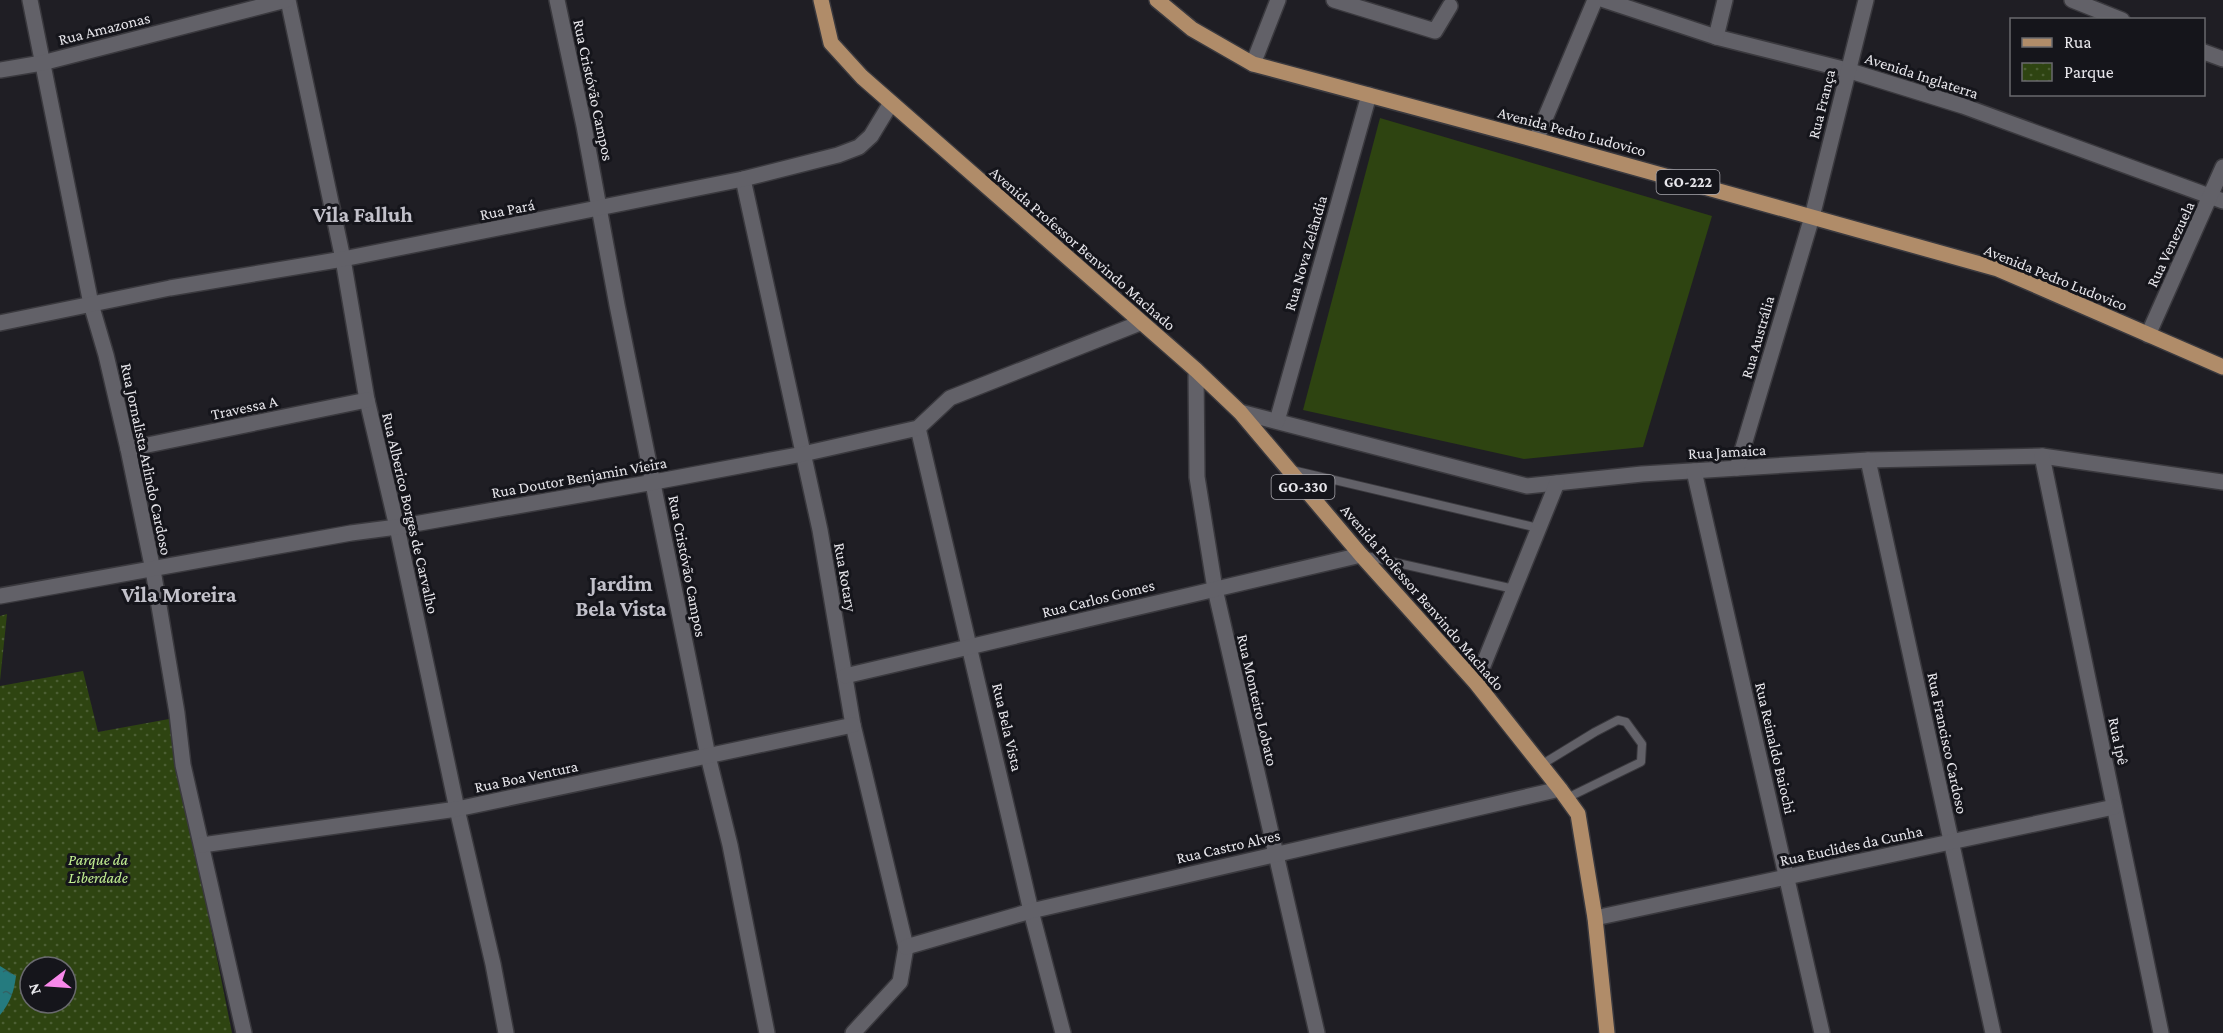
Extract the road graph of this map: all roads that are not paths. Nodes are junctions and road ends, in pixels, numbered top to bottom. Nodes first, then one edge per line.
1 (30, 0) edge
2 (287, 0) edge
3 (557, 0) edge
4 (821, 0) edge
5 (1157, 0) edge
6 (1278, 0) edge
7 (1334, 0) edge
8 (1595, 0) edge
9 (1604, 0) edge
10 (1725, 0) edge
11 (1866, 0) edge
12 (2072, 0) edge
13 (1450, 6) dead end
14 (2117, 18) edge
15 (1716, 37) junction
16 (2205, 52) edge
17 (2223, 59) edge
18 (42, 63) junction
19 (1253, 64) junction
20 (0, 70) edge
21 (1848, 70) junction
22 (1368, 95) junction
23 (891, 103) junction
24 (1536, 140) junction
25 (2223, 167) edge
26 (742, 179) junction
27 (2217, 199) edge
28 (599, 209) junction
29 (1812, 217) junction
30 (343, 260) junction
31 (98, 302) junction
32 (0, 323) edge
33 (1140, 323) junction
34 (2148, 335) junction
35 (2223, 367) edge
36 (1196, 370) junction
37 (367, 400) junction
38 (1240, 412) junction
39 (1277, 421) junction
40 (918, 428) junction
41 (128, 449) junction
42 (803, 454) junction
43 (2042, 456) junction
44 (1868, 460) junction
45 (1737, 468) junction
46 (1288, 469) junction
47 (1694, 471) junction
48 (654, 482) junction
49 (2223, 482) edge
50 (1557, 483) junction
51 (397, 527) junction
52 (1539, 528) junction
53 (1360, 555) junction
54 (153, 570) junction
55 (1215, 589) junction
56 (1514, 589) junction
57 (0, 596) edge
58 (971, 647) junction
59 (845, 676) junction
60 (1476, 683) junction
61 (853, 725) junction
62 (708, 756) junction
63 (1541, 765) junction
64 (1564, 794) junction
65 (2114, 807) junction
66 (457, 809) junction
67 (1951, 842) junction
68 (202, 845) junction
69 (1275, 854) junction
70 (1786, 877) junction
71 (1031, 911) junction
72 (1596, 918) junction
73 (906, 947) junction
74 (244, 1033) edge
75 (506, 1033) edge
76 (767, 1033) edge
77 (853, 1033) edge
78 (1063, 1033) edge
79 (1317, 1033) edge
80 (1607, 1033) edge
81 (1822, 1033) edge
82 (1993, 1033) edge
83 (2161, 1033) edge

1 - 18 street, Rua Jornalista Arlindo Cardoso
2 - 18 street, Rua Amazonas
2 - 30 street, Rua Alberico Borges de Carvalho
3 - 28 street, Rua Cristóvão Campos
4 - 23 main road, Avenida Professor Benvindo Machado / GO-330
5 - 19 main road, Avenida Pedro Ludovico / GO-222
6 - 19 street
7 - 13 street
8 - 24 street
9 - 15 street, Avenida Inglaterra
10 - 15 street
11 - 21 street, Rua França
12 - 14 street
15 - 21 street, Avenida Inglaterra
16 - 17 street
18 - 20 street, Rua Amazonas
18 - 31 street, Rua Jornalista Arlindo Cardoso
19 - 22 main road, Avenida Pedro Ludovico / GO-222
21 - 27 street, Avenida Inglaterra
21 - 29 street, Rua França
22 - 24 main road, Avenida Pedro Ludovico / GO-222
22 - 39 street, Rua Nova Zelândia
23 - 26 street, Rua Pará
23 - 33 main road, Avenida Professor Benvindo Machado / GO-330
24 - 29 main road, Avenida Pedro Ludovico / GO-222
25 - 27 street, Rua Venezuela
26 - 28 street, Rua Pará
26 - 42 street, Rua Rotary
27 - 34 street, Rua Venezuela
28 - 30 street, Rua Pará
28 - 48 street, Rua Cristóvão Campos
29 - 34 main road, Avenida Pedro Ludovico / GO-222
29 - 45 street, Rua Austrália
30 - 31 street, Rua Pará
30 - 37 street, Rua Alberico Borges de Carvalho
31 - 32 street, Rua Pará
31 - 41 street, Rua Jornalista Arlindo Cardoso
33 - 36 main road, Avenida Professor Benvindo Machado / GO-330
33 - 40 street
34 - 35 main road, Avenida Pedro Ludovico / GO-222
36 - 38 main road, Avenida Professor Benvindo Machado / GO-330
36 - 55 street, Rua Monteiro Lobato
37 - 41 street, Travessa A
37 - 51 street, Rua Alberico Borges de Carvalho
38 - 39 street, Rua Jamaica
38 - 46 main road, Avenida Professor Benvindo Machado / GO-330
39 - 50 street, Rua Jamaica
40 - 42 street, Rua Doutor Benjamin Vieira
40 - 58 street, Rua Bela Vista
41 - 54 street, Rua Jornalista Arlindo Cardoso
42 - 48 street, Rua Doutor Benjamin Vieira
42 - 59 street, Rua Rotary
43 - 44 street, Rua Jamaica
43 - 49 street, Rua Jamaica
43 - 65 street, Rua Ipê
44 - 45 street, Rua Jamaica
44 - 67 street, Rua Francisco Cardoso
45 - 47 street, Rua Jamaica
46 - 52 lane
46 - 53 main road, Avenida Professor Benvindo Machado / GO-330
47 - 50 street, Rua Jamaica
47 - 70 street, Rua Reinaldo Baiochi
48 - 51 street, Rua Doutor Benjamin Vieira
48 - 62 street, Rua Cristóvão Campos
50 - 52 street
51 - 54 street, Rua Doutor Benjamin Vieira
51 - 66 street, Rua Alberico Borges de Carvalho
52 - 56 street
53 - 55 street, Rua Carlos Gomes
53 - 56 lane
53 - 60 main road, Avenida Professor Benvindo Machado / GO-330
54 - 57 street, Rua Doutor Benjamin Vieira
54 - 68 street, Rua Jornalista Arlindo Cardoso
55 - 58 street, Rua Carlos Gomes
55 - 69 street, Rua Monteiro Lobato
56 - 60 street
58 - 59 street, Rua Carlos Gomes
58 - 71 street, Rua Bela Vista
59 - 61 street, Rua Rotary
60 - 63 main road, Avenida Professor Benvindo Machado / GO-330
61 - 62 street, Rua Boa Ventura
61 - 73 street, Rua Rotary
62 - 66 street, Rua Boa Ventura
62 - 76 street, Rua Cristóvão Campos
63 - 64 main road, Avenida Professor Benvindo Machado / GO-330
63 - 64 lane
64 - 69 street, Rua Castro Alves
64 - 72 main road, Avenida Professor Benvindo Machado / GO-330
65 - 67 street, Rua Euclides da Cunha
65 - 83 street, Rua Ipê
66 - 68 street, Rua Boa Ventura
66 - 75 street, Rua Alberico Borges de Carvalho
67 - 70 street, Rua Euclides da Cunha
67 - 82 street, Rua Francisco Cardoso
68 - 74 street, Rua Jornalista Arlindo Cardoso
69 - 71 street, Rua Castro Alves
69 - 79 street, Rua Monteiro Lobato
70 - 72 street, Rua Euclides da Cunha
70 - 81 street, Rua Reinaldo Baiochi
71 - 73 street, Rua Castro Alves
71 - 78 street, Rua Bela Vista
72 - 80 main road, Avenida Professor Benvindo Machado / GO-330
73 - 77 street, Rua Rotary

